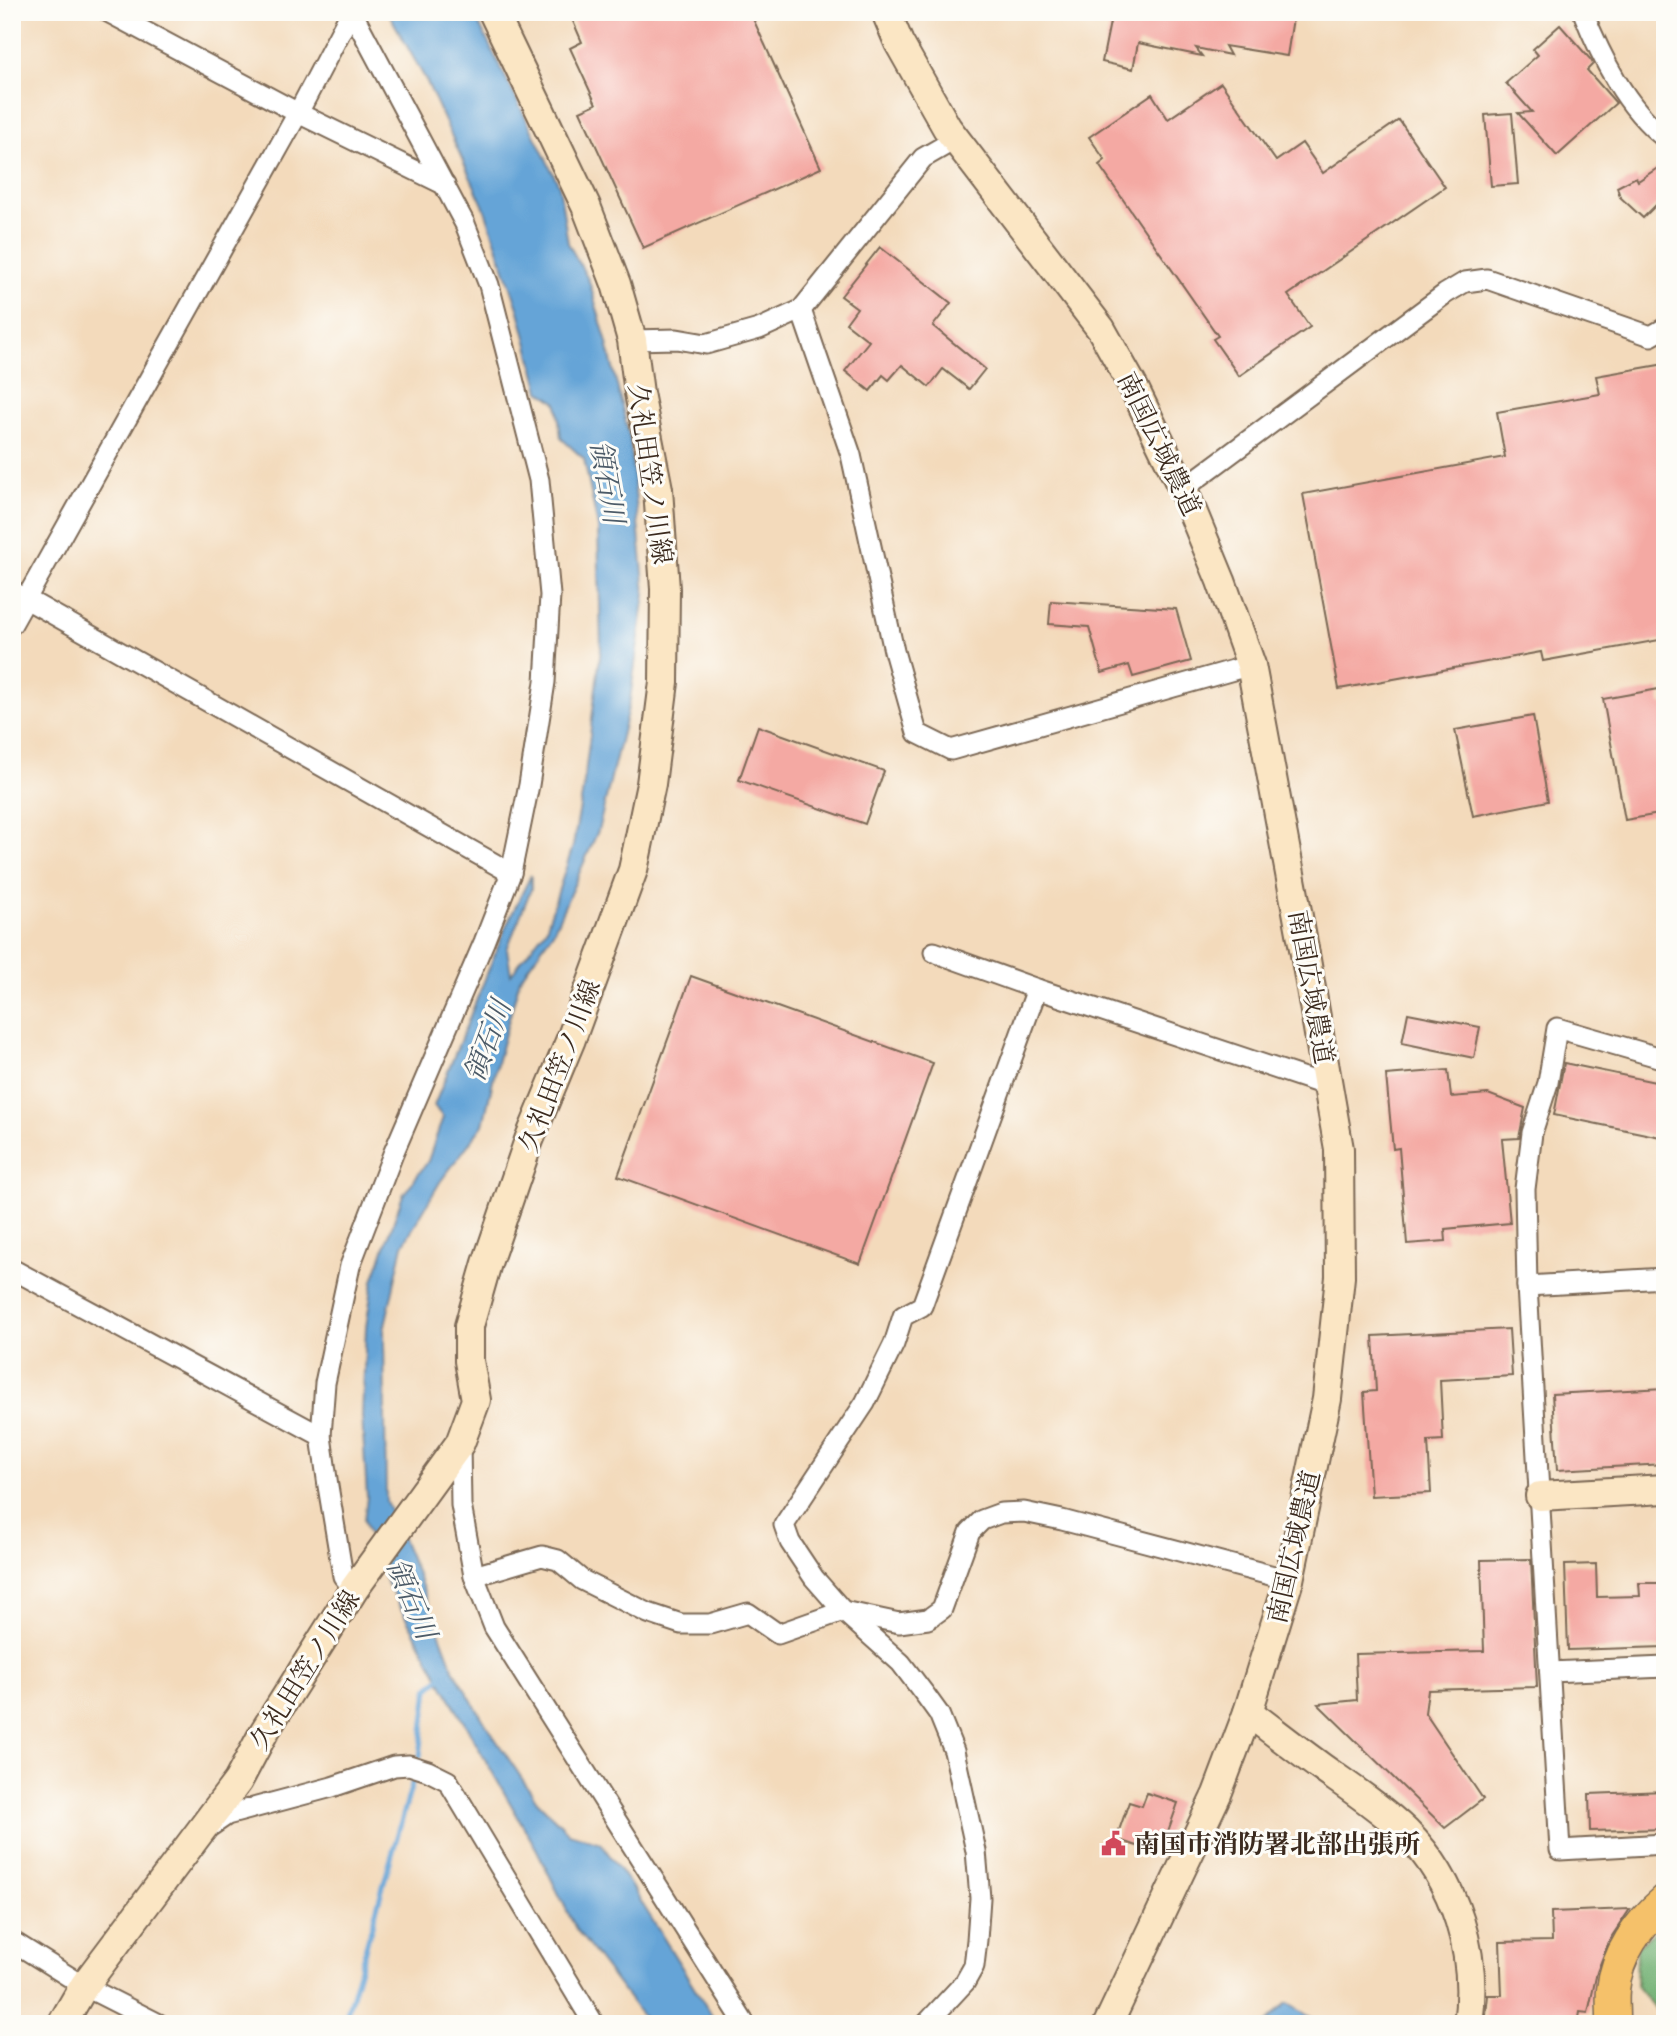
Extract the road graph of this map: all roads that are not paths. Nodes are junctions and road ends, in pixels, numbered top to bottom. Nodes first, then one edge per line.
1 (108, 12) edge
2 (351, 12) edge
3 (493, 12) edge
4 (886, 12) edge
5 (1583, 12) edge
6 (298, 113) junction
7 (1665, 138) edge
8 (956, 139) junction
9 (445, 185) junction
10 (801, 310) junction
11 (1665, 328) edge
12 (632, 340) junction
13 (1183, 489) junction
14 (19, 594) edge
15 (12, 624) edge
16 (1251, 665) junction
17 (511, 873) junction
18 (934, 952) dead end
19 (1038, 989) junction
20 (1665, 1059) edge
21 (1328, 1086) junction
22 (12, 1269) edge
23 (1665, 1278) edge
24 (1527, 1286) junction
25 (321, 1436) junction
26 (454, 1452) junction
27 (1665, 1489) edge
28 (1541, 1496) junction
29 (474, 1576) junction
30 (1289, 1580) junction
31 (357, 1585) junction
32 (843, 1611) junction
33 (1665, 1667) edge
34 (1550, 1672) junction
35 (1248, 1712) junction
36 (198, 1835) junction
37 (1665, 1844) edge
38 (1665, 1901) edge
39 (12, 1941) edge
40 (84, 1986) junction
41 (1613, 2021) edge
42 (62, 2024) edge
43 (159, 2024) edge
44 (594, 2024) edge
45 (745, 2024) edge
46 (926, 2024) edge
47 (1108, 2024) edge
48 (1468, 2024) edge

1 - 6 street
2 - 6 street
2 - 9 street
3 - 12 street, 久礼田笠ノ川線
4 - 8 street, 南国広域農道
5 - 7 street
6 - 9 street
6 - 14 street
8 - 10 street
8 - 13 street, 南国広域農道
9 - 17 street
10 - 12 street
10 - 16 street
11 - 13 street
12 - 26 street, 久礼田笠ノ川線
13 - 16 street, 南国広域農道
14 - 15 street
14 - 17 street
16 - 21 street, 南国広域農道
17 - 25 street
18 - 19 street
19 - 21 street
19 - 32 street
20 - 24 street
21 - 30 street, 南国広域農道
22 - 25 street
23 - 24 street
24 - 28 street
25 - 31 street
26 - 29 street
26 - 31 street, 久礼田笠ノ川線
27 - 28 street
28 - 34 street
29 - 32 street
29 - 45 street
30 - 32 street
30 - 35 street, 南国広域農道
31 - 36 street, 久礼田笠ノ川線
32 - 46 street
33 - 34 street
34 - 37 street
35 - 47 street, 南国広域農道
35 - 48 street
36 - 40 street, 久礼田笠ノ川線
36 - 44 street
38 - 41 main road
39 - 40 street
40 - 42 street, 久礼田笠ノ川線
40 - 43 street

